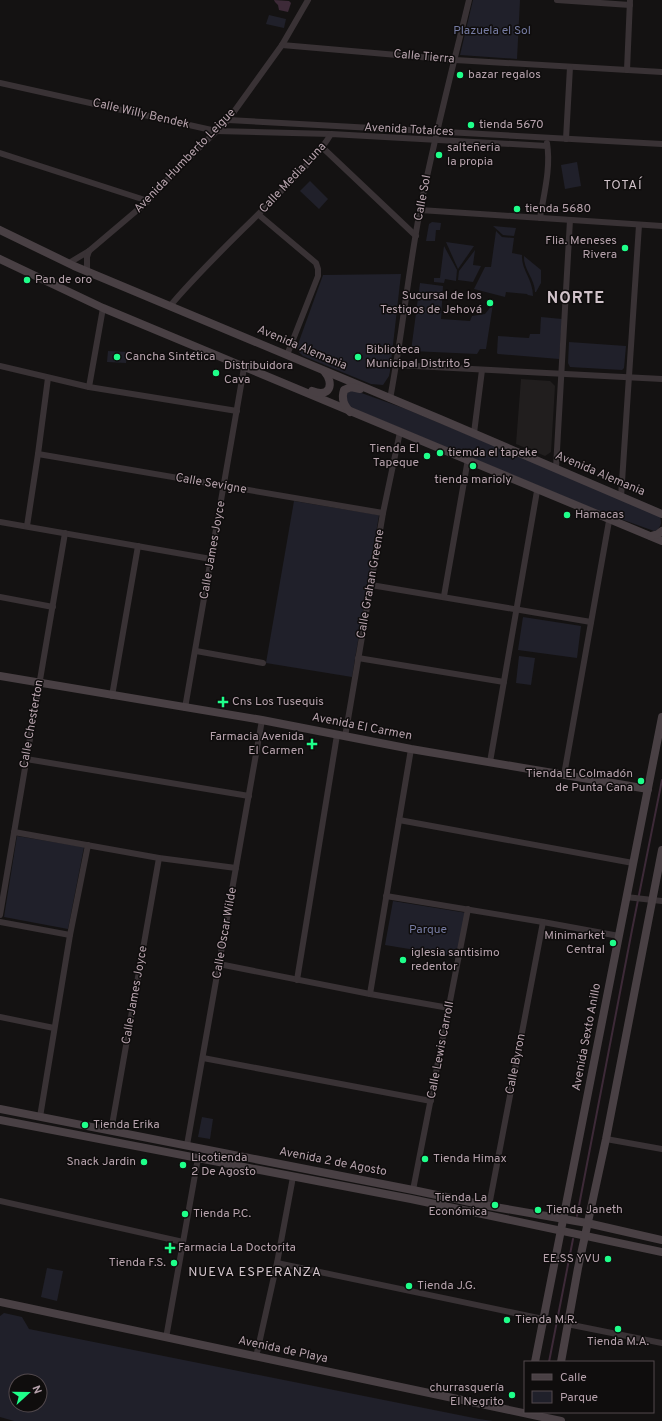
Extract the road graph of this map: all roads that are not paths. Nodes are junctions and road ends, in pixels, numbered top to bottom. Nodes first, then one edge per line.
1 (308, 0) edge
2 (469, 0) edge
3 (557, 0) edge
4 (630, 2) edge
5 (282, 46) junction
6 (455, 60) junction
7 (570, 67) junction
8 (627, 70) junction
9 (662, 72) edge
10 (0, 83) edge
11 (228, 120) junction
12 (216, 131) junction
13 (437, 132) junction
14 (331, 134) junction
15 (546, 137) junction
16 (566, 138) junction
17 (436, 140) junction
18 (662, 144) edge
19 (547, 146) junction
20 (323, 148) junction
21 (0, 153) edge
22 (148, 201) junction
23 (420, 210) junction
24 (259, 215) junction
25 (540, 218) junction
26 (570, 220) junction
27 (638, 225) junction
28 (662, 226) edge
29 (0, 230) edge
30 (416, 236) junction
31 (89, 251) junction
32 (0, 259) edge
33 (69, 263) junction
34 (87, 272) junction
35 (170, 306) junction
36 (103, 308) junction
37 (287, 355) junction
38 (396, 365) junction
39 (0, 366) edge
40 (244, 368) junction
41 (482, 370) junction
42 (324, 371) junction
43 (562, 374) junction
44 (628, 377) junction
45 (48, 378) junction
46 (662, 378) edge
47 (275, 380) junction
48 (89, 387) junction
49 (378, 394) junction
50 (390, 399) junction
51 (237, 411) junction
52 (350, 412) junction
53 (400, 432) junction
54 (474, 433) junction
55 (38, 454) junction
56 (468, 460) junction
57 (556, 468) junction
58 (224, 487) junction
59 (538, 490) junction
60 (621, 497) junction
61 (383, 513) junction
62 (662, 514) edge
63 (609, 520) junction
64 (0, 522) edge
65 (27, 526) junction
66 (662, 531) edge
67 (65, 533) junction
68 (651, 536) junction
69 (662, 542) edge
70 (138, 546) junction
71 (212, 559) junction
72 (371, 585) junction
73 (444, 596) junction
74 (0, 597) edge
75 (53, 607) junction
76 (516, 609) junction
77 (591, 622) junction
78 (196, 651) junction
79 (358, 658) junction
80 (263, 662) dead end
81 (0, 676) edge
82 (39, 682) junction
83 (504, 682) junction
84 (112, 696) junction
85 (185, 708) junction
86 (662, 717) edge
87 (262, 720) junction
88 (341, 736) junction
89 (411, 749) junction
90 (26, 759) junction
91 (490, 762) junction
92 (564, 775) junction
93 (648, 789) junction
94 (249, 796) junction
95 (398, 820) junction
96 (14, 832) junction
97 (88, 845) junction
98 (662, 850) edge
99 (159, 858) junction
100 (633, 863) junction
101 (236, 868) junction
102 (386, 896) junction
103 (630, 897) junction
104 (649, 899) junction
105 (662, 902) edge
106 (468, 909) junction
107 (0, 915) edge
108 (0, 922) edge
109 (543, 922) junction
110 (70, 935) junction
111 (619, 936) junction
112 (219, 964) junction
113 (297, 980) junction
114 (370, 994) junction
115 (449, 1008) junction
116 (0, 1017) edge
117 (54, 1028) junction
118 (203, 1058) junction
119 (431, 1101) junction
120 (0, 1109) edge
121 (40, 1117) junction
122 (0, 1120) edge
123 (111, 1131) junction
124 (148, 1139) junction
125 (606, 1139) junction
126 (187, 1145) junction
127 (147, 1148) junction
128 (662, 1149) edge
129 (198, 1158) junction
130 (293, 1177) junction
131 (413, 1190) junction
132 (0, 1201) edge
133 (489, 1206) junction
134 (503, 1209) junction
135 (501, 1218) junction
136 (562, 1219) junction
137 (587, 1223) junction
138 (560, 1230) junction
139 (584, 1235) junction
140 (660, 1240) edge
141 (183, 1242) junction
142 (659, 1251) edge
143 (277, 1263) junction
144 (0, 1302) edge
145 (543, 1319) junction
146 (567, 1324) junction
147 (166, 1338) junction
148 (662, 1343) edge
149 (256, 1357) junction
150 (535, 1361) edge
151 (561, 1361) edge
152 (524, 1415) edge
153 (550, 1417) edge
154 (561, 1421) edge

1 - 5 street, Avenida Humberto Leigue
2 - 6 street, Calle Sol
3 - 4 street
4 - 8 street
5 - 6 street, Calle Tierra
5 - 11 street, Avenida Humberto Leigue
6 - 7 street, Calle Tierra
6 - 13 street, Calle Sol
7 - 8 street, Calle Tierra
7 - 16 street
8 - 9 street, Calle Tierra
10 - 12 street, Calle Willy Bendek
11 - 12 street, Avenida Humberto Leigue
11 - 13 street, Avenida Totaíces
12 - 14 street, Calle Willy Bendek
12 - 22 street, Avenida Humberto Leigue
13 - 15 street, Avenida Totaíces
13 - 17 street, Calle Sol
14 - 17 street, Calle Media Luna
14 - 20 street, Calle Media Luna
15 - 16 street, Avenida Totaíces
15 - 19 street
16 - 18 street, Avenida Totaíces
17 - 19 street, Calle Media Luna
17 - 23 street, Calle Sol
19 - 25 street
20 - 24 street, Calle Media Luna
20 - 30 street
21 - 22 street
22 - 31 street, Avenida Humberto Leigue
23 - 25 street
23 - 30 street, Calle Sol
24 - 35 street, Calle Media Luna
24 - 37 street
25 - 26 street
26 - 27 street
26 - 43 street
27 - 28 street
27 - 44 street
29 - 33 main road, Avenida Alemania
30 - 38 street, Calle Sol
31 - 33 street, Avenida Humberto Leigue
31 - 34 street
32 - 36 main road
33 - 34 main road, Avenida Alemania
34 - 35 main road, Avenida Alemania
35 - 37 main road, Avenida Alemania
36 - 40 main road
36 - 48 street
37 - 42 main road, Avenida Alemania
38 - 41 street
38 - 50 street, Calle Sol
39 - 45 street
40 - 47 main road
40 - 51 street, Calle James Joyce
41 - 43 street
41 - 54 street
42 - 47 main road
42 - 49 main road, Avenida Alemania
43 - 44 street
43 - 57 street
44 - 46 street
44 - 60 street
45 - 48 street
45 - 55 street
47 - 52 main road
48 - 51 street
49 - 50 main road, Avenida Alemania
49 - 52 main road
50 - 54 main road, Avenida Alemania
51 - 58 street, Calle James Joyce
52 - 53 main road
53 - 56 main road
53 - 61 street, Calle Grahan Greene
54 - 57 main road, Avenida Alemania
55 - 58 street, Calle Sevigne
55 - 65 street
56 - 59 main road
56 - 73 street
57 - 60 main road, Avenida Alemania
58 - 61 street, Calle Sevigne
58 - 71 street, Calle James Joyce
59 - 63 main road
59 - 76 street
60 - 62 main road, Avenida Alemania
61 - 72 street, Calle Grahan Greene
63 - 68 main road
63 - 77 street
64 - 65 street
65 - 67 street
66 - 68 main road
67 - 70 street
67 - 75 street, Calle Chesterton
68 - 69 main road
70 - 71 street
70 - 84 street
71 - 78 street, Calle James Joyce
72 - 73 street
72 - 79 street, Calle Grahan Greene
73 - 76 street
74 - 75 street
75 - 82 street, Calle Chesterton
76 - 77 street
76 - 83 street
77 - 92 street
78 - 80 street
78 - 85 street, Calle James Joyce
79 - 83 street
79 - 88 street, Calle Grahan Greene
81 - 82 main road, Avenida El Carmen
82 - 84 main road, Avenida El Carmen
82 - 90 street, Calle Chesterton
83 - 91 street
84 - 85 main road, Avenida El Carmen
85 - 87 main road, Avenida El Carmen
86 - 93 main road, Avenida Sexto Anillo
87 - 88 main road, Avenida El Carmen
87 - 94 street, Calle Oscar Wilde
88 - 89 main road, Avenida El Carmen
88 - 113 street, Calle Grahan Greene
89 - 91 main road, Avenida El Carmen
89 - 95 street
90 - 94 street
90 - 96 street, Calle Chesterton
91 - 92 main road, Avenida El Carmen
92 - 93 main road, Avenida El Carmen
93 - 100 main road, Avenida Sexto Anillo
94 - 101 street, Calle Oscar Wilde
95 - 100 street
95 - 102 street
96 - 97 street
96 - 107 street, Calle Chesterton
97 - 99 street
97 - 110 street
98 - 104 main road
99 - 101 street
99 - 123 street, Calle James Joyce
100 - 103 main road, Avenida Sexto Anillo
101 - 112 street, Calle Oscar Wilde
102 - 106 street
102 - 114 street
103 - 104 street
103 - 111 main road, Avenida Sexto Anillo
104 - 105 street
104 - 125 main road
106 - 109 street
106 - 115 street, Calle Lewis Carroll
108 - 110 street
109 - 111 street
109 - 133 street, Calle Byron
110 - 117 street
111 - 136 main road, Avenida Sexto Anillo
112 - 113 street
112 - 118 street, Calle Oscar Wilde
113 - 114 street
114 - 115 street
115 - 119 street, Calle Lewis Carroll
116 - 117 street
117 - 121 street
118 - 119 street
118 - 126 street, Calle Oscar Wilde
119 - 131 street, Calle Lewis Carroll
120 - 121 main road, Avenida 2 de Agosto
121 - 123 main road, Avenida 2 de Agosto
122 - 127 main road, Avenida 2 de Agosto
123 - 124 main road, Avenida 2 de Agosto
124 - 126 main road, Avenida 2 de Agosto
124 - 127 main road
125 - 128 street
125 - 137 main road
126 - 131 main road, Avenida 2 de Agosto
127 - 129 main road, Avenida 2 de Agosto
129 - 130 main road, Avenida 2 de Agosto
129 - 141 street
130 - 135 main road, Avenida 2 de Agosto
130 - 143 street
131 - 133 main road, Avenida 2 de Agosto
132 - 141 street
133 - 134 main road, Avenida 2 de Agosto
134 - 135 main road
134 - 136 main road, Avenida 2 de Agosto
135 - 138 main road, Avenida 2 de Agosto
136 - 137 main road, Avenida 2 de Agosto
136 - 138 main road, Avenida Sexto Anillo
137 - 139 main road
137 - 140 main road, Avenida 2 de Agosto
138 - 139 main road, Avenida 2 de Agosto
138 - 145 main road, Avenida Sexto Anillo
139 - 142 main road, Avenida 2 de Agosto
139 - 146 main road
140 - 142 main road
141 - 147 street
143 - 145 street
143 - 149 street
144 - 147 main road, Avenida de Playa
145 - 150 main road, Avenida Sexto Anillo
146 - 148 street
146 - 151 main road
147 - 149 main road, Avenida de Playa
149 - 152 main road, Avenida de Playa
152 - 153 main road, Avenida de Playa
153 - 154 main road, Avenida de Playa

